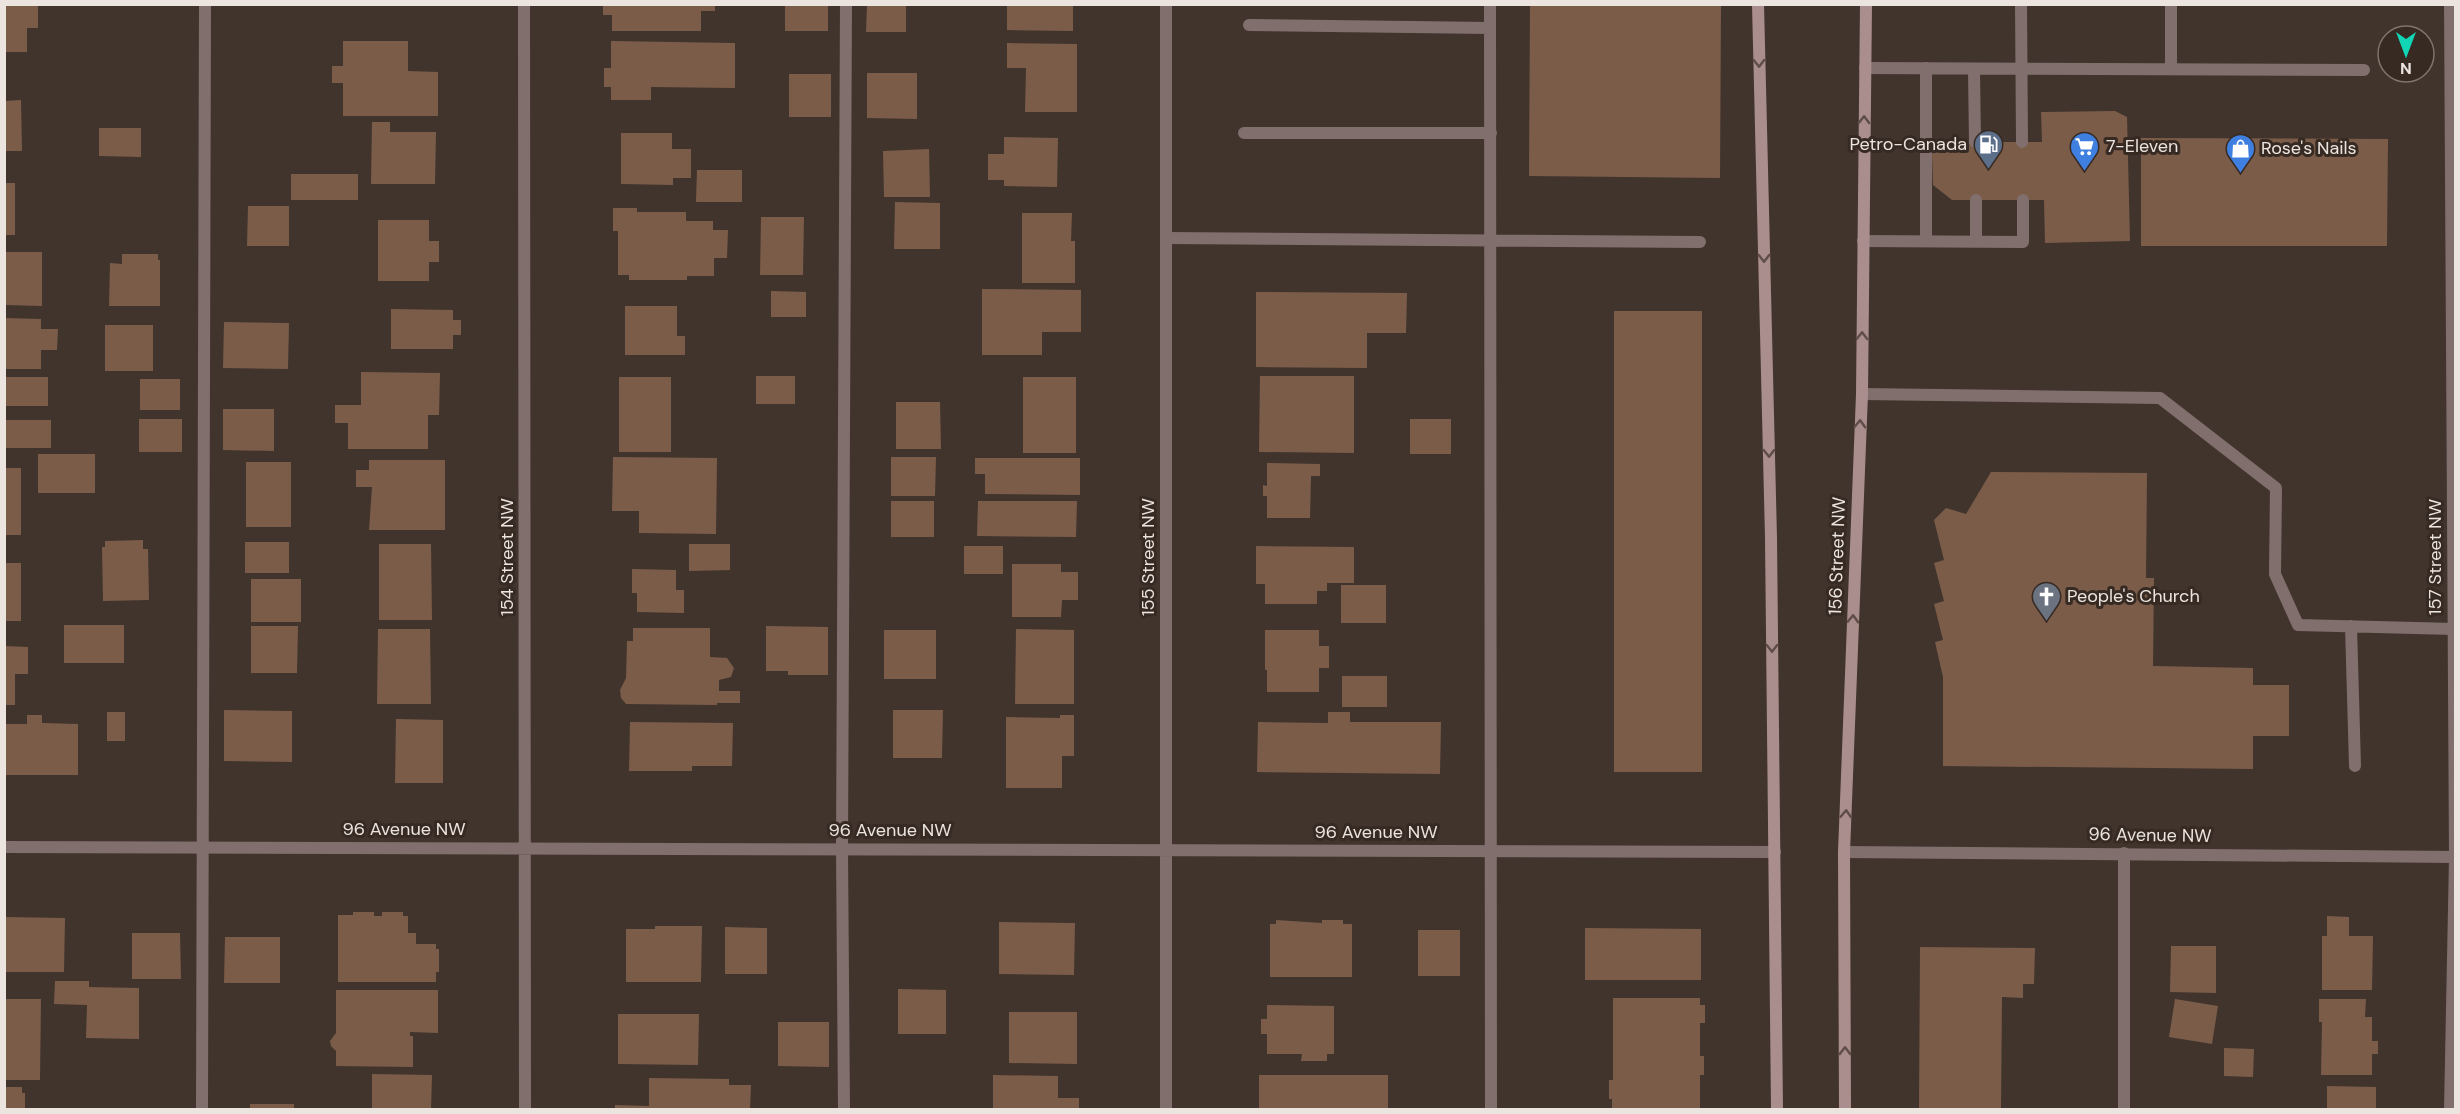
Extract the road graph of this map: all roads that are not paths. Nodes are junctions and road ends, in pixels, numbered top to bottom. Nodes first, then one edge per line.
1 (205, 4) edge
2 (524, 4) edge
3 (846, 4) edge
4 (1166, 4) edge
5 (1490, 4) edge
6 (1758, 4) edge
7 (1866, 4) edge
8 (2020, 4) edge
9 (2171, 4) edge
10 (2450, 4) edge
11 (1249, 25) dead end
12 (1490, 28) junction
13 (1865, 68) junction
14 (1926, 68) junction
15 (2171, 69) junction
16 (1974, 70) junction
17 (2020, 70) junction
18 (2364, 70) dead end
19 (1244, 133) dead end
20 (1491, 133) junction
21 (1975, 142) dead end
22 (2022, 142) dead end
23 (1976, 200) dead end
24 (2023, 200) dead end
25 (1166, 238) junction
26 (1491, 239) junction
27 (1926, 240) junction
28 (1863, 241) junction
29 (1976, 241) junction
30 (1700, 242) dead end
31 (1862, 394) junction
32 (2351, 627) junction
33 (2454, 629) junction
34 (2355, 766) dead end
35 (526, 847) junction
36 (4, 848) edge
37 (202, 848) junction
38 (842, 848) junction
39 (1167, 850) junction
40 (1491, 851) junction
41 (1775, 852) junction
42 (1844, 852) junction
43 (2124, 853) junction
44 (2455, 856) edge
45 (202, 1110) edge
46 (525, 1110) edge
47 (844, 1110) edge
48 (1166, 1110) edge
49 (1491, 1110) edge
50 (1777, 1110) edge
51 (1845, 1110) edge
52 (2124, 1110) edge
53 (2450, 1110) edge

1 - 37 street
2 - 35 street, 154 Street NW
3 - 38 street
4 - 25 street, 155 Street NW
5 - 12 street
6 -> 41 main road
7 - 13 main road, 156 Street NW
8 - 17 street
9 - 15 street
10 - 33 street, 157 Street NW
11 - 12 street
12 - 20 street
13 - 14 street
28 -> 13 main road, 156 Street NW
14 - 16 street
14 - 27 street
15 - 17 street
15 - 18 street
16 - 17 street
16 - 21 street
17 - 22 street
19 - 20 street
20 - 26 street
23 - 29 street
24 - 29 street
25 - 26 street
25 - 39 street, 155 Street NW
26 - 30 street
26 - 40 street
27 - 28 street
27 - 29 street
31 -> 28 main road, 156 Street NW
31 - 32 street
42 -> 31 main road, 156 Street NW
32 - 33 street
32 - 34 street
33 - 44 street, 157 Street NW
35 - 37 street, 96 Avenue NW
35 - 38 street, 96 Avenue NW
35 - 46 street, 154 Street NW
36 - 37 street, 96 Avenue NW
37 - 45 street
38 - 39 street, 96 Avenue NW
38 - 47 street
39 - 40 street, 96 Avenue NW
39 - 48 street, 155 Street NW
40 - 41 street, 96 Avenue NW
40 - 49 street
41 - 50 main road
42 - 43 street, 96 Avenue NW
51 -> 42 main road, 156 Street NW
43 - 44 street, 96 Avenue NW
43 - 52 street
44 - 53 street, 157 Street NW

